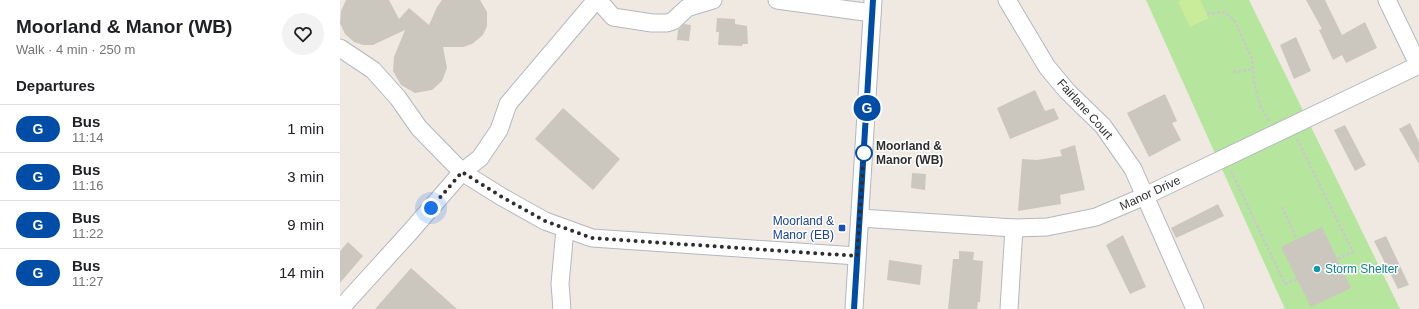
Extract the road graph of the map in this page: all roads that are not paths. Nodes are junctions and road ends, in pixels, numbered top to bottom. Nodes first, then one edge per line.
1 (597, 0) edge
2 (713, 0) edge
3 (777, 0) edge
4 (1007, 0) edge
5 (1387, 0) edge
6 (873, 7) edge
7 (340, 48) edge
8 (1419, 66) edge
9 (462, 172) junction
10 (1145, 196) junction
11 (860, 218) junction
12 (1014, 228) junction
13 (565, 229) junction
14 (857, 256) junction
15 (340, 309) edge
16 (562, 309) edge
17 (854, 309) edge
18 (1009, 309) edge
19 (1195, 309) edge

1 - 2 street
1 - 9 street
3 - 6 street
4 - 10 street, Fairlane Court
5 - 8 street
6 - 11 street
7 - 9 street
8 - 10 street, Manor Drive
9 - 13 street
9 - 15 street
10 - 12 street, Manor Drive
10 - 19 street, Fairlane Court
11 - 12 street, Manor Drive
11 - 14 street
12 - 18 street
13 - 14 street
13 - 16 street
14 - 17 street

